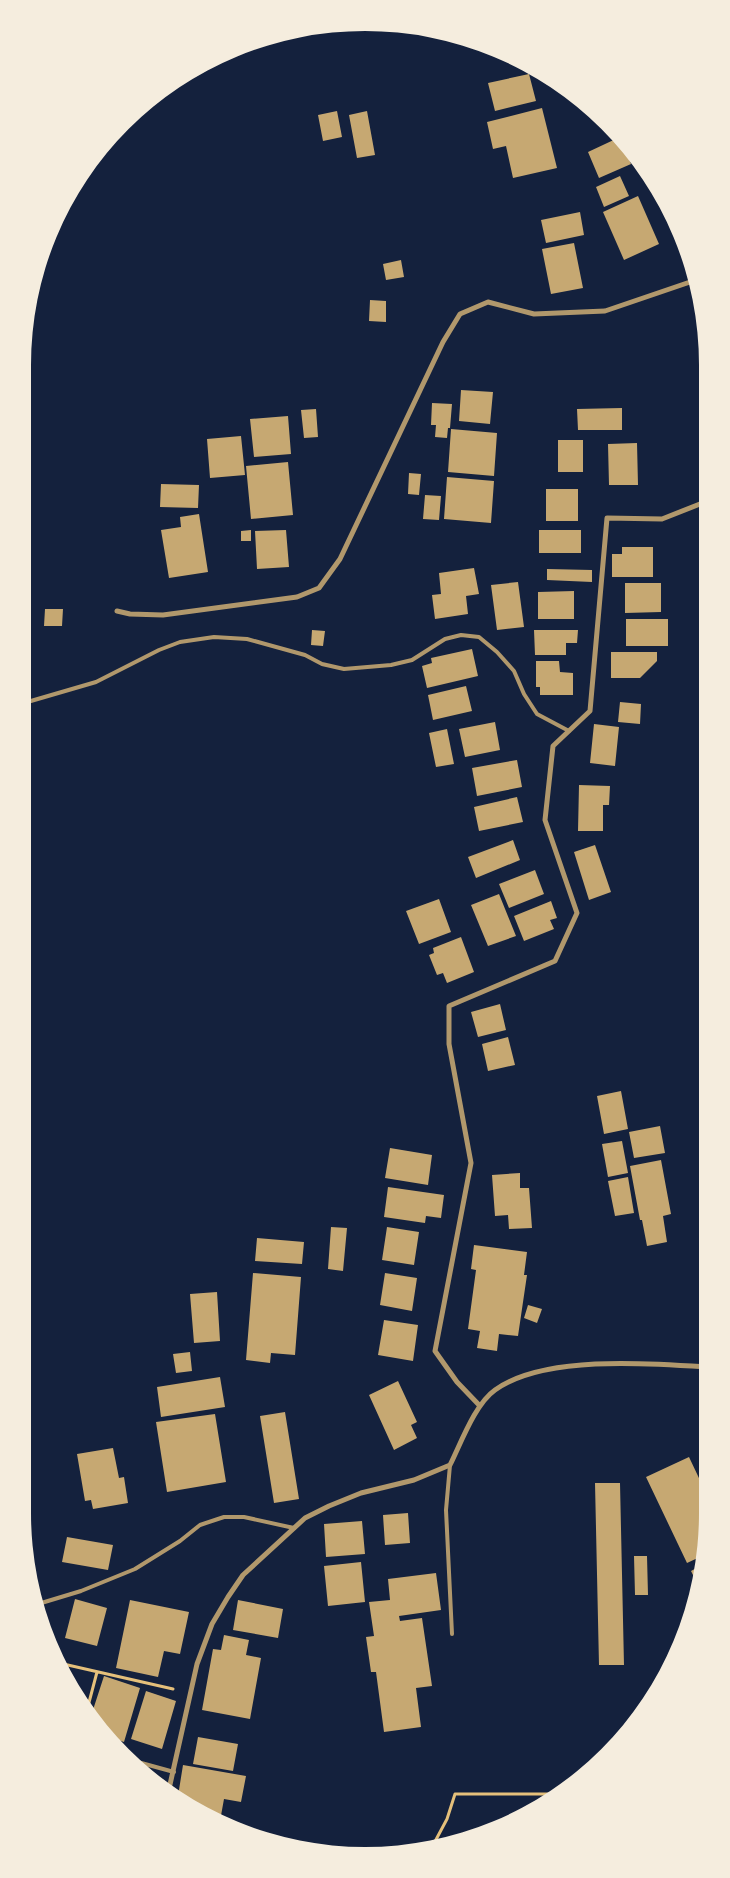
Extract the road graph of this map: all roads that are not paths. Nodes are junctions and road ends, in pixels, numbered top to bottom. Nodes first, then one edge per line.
1 (688, 283) edge
2 (699, 504) edge
3 (117, 611) dead end
4 (31, 701) edge
5 (569, 731) junction
6 (699, 1367) edge
7 (480, 1406) junction
8 (450, 1465) junction
9 (294, 1528) junction
10 (44, 1602) edge
11 (452, 1634) dead end
12 (145, 1764) edge
13 (174, 1772) junction
14 (170, 1784) edge

1 - 3 street
2 - 5 street
4 - 5 lane
5 - 7 street
6 - 7 street
7 - 8 street
8 - 9 street
8 - 11 lane
9 - 10 lane
9 - 13 street
12 - 13 lane
13 - 14 street

